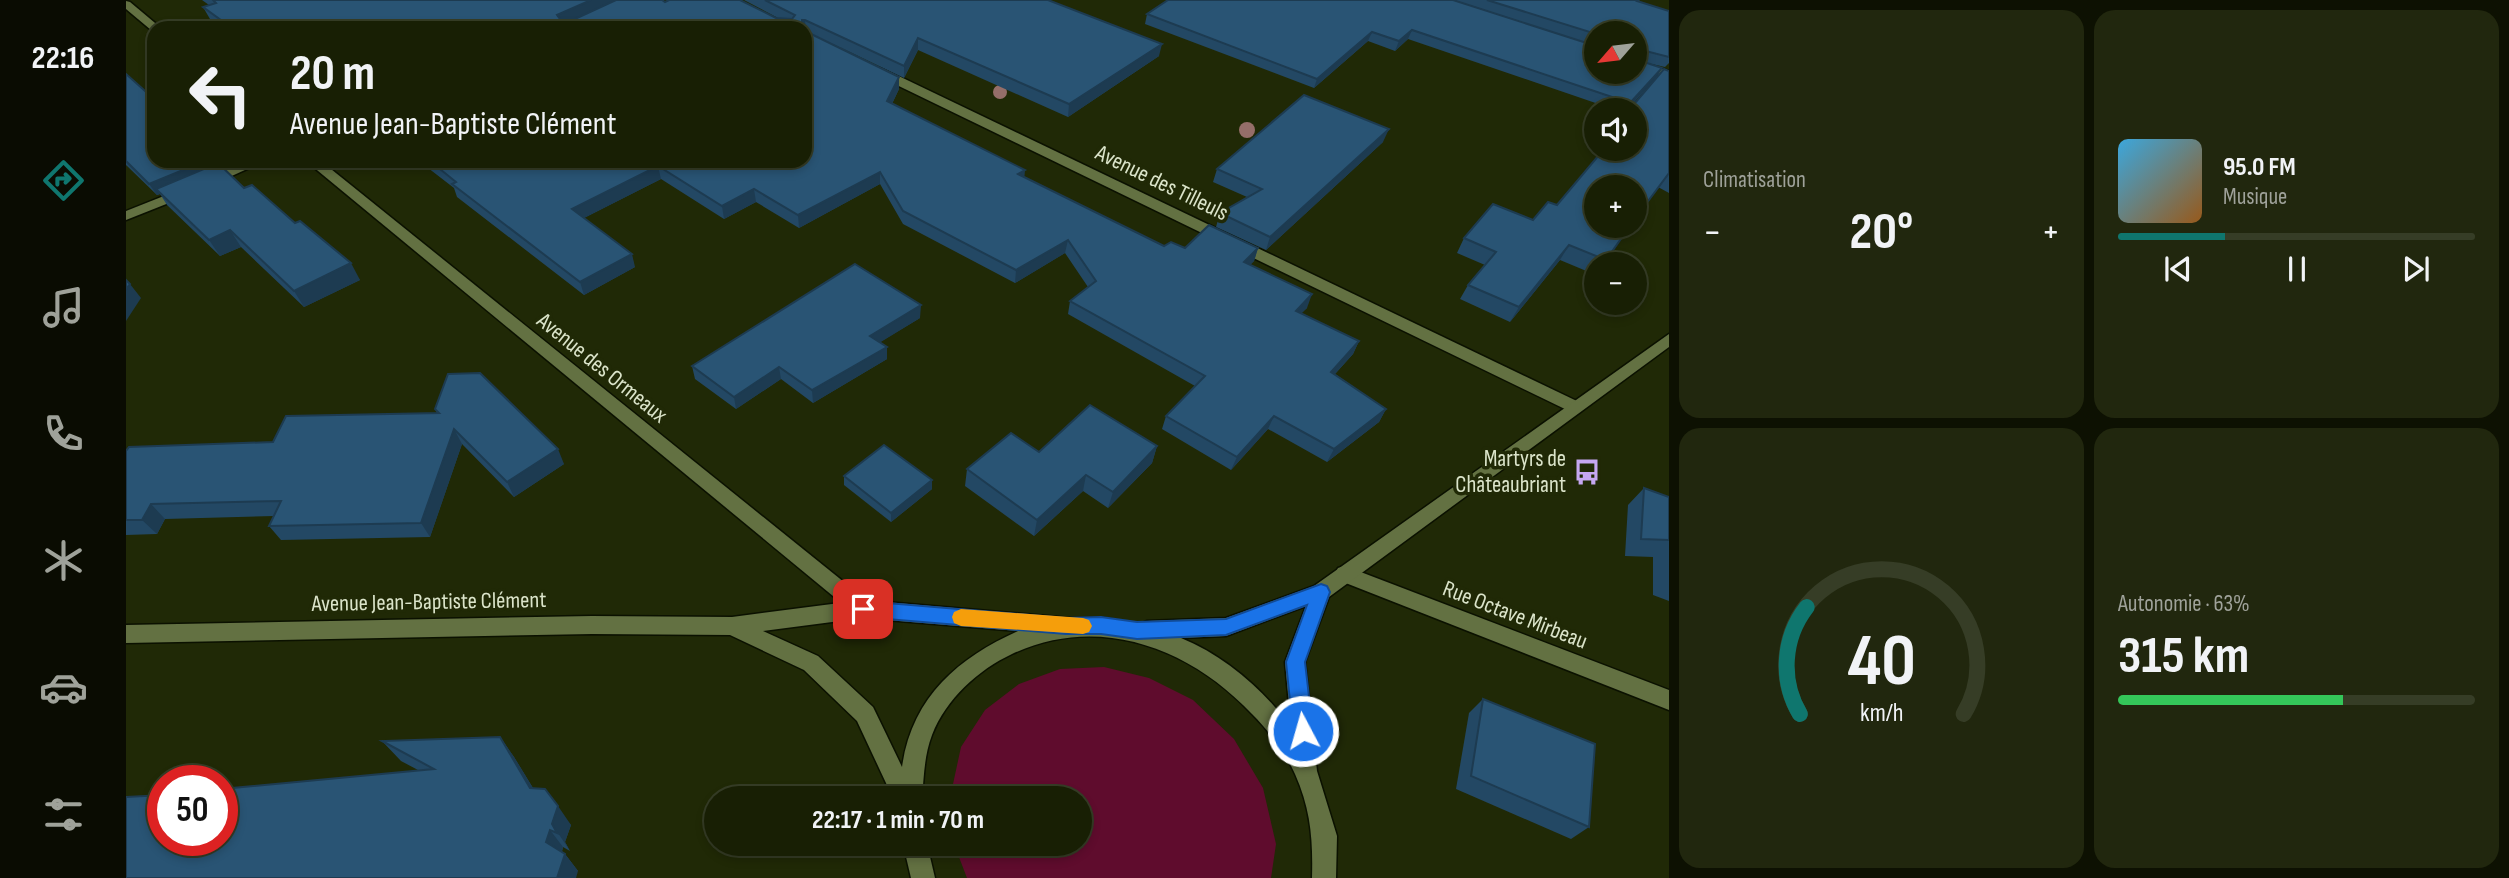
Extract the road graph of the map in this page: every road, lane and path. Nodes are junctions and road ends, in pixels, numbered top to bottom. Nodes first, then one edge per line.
1 (126, 4) edge
2 (147, 21) edge
3 (867, 66) edge
4 (1647, 68) edge
5 (1669, 75) edge
6 (241, 168) edge
7 (322, 168) edge
8 (126, 216) edge
9 (1669, 339) edge
10 (1575, 407) junction
11 (1345, 574) junction
12 (1321, 592) junction
13 (863, 609) junction
14 (732, 626) junction
15 (1066, 626) junction
16 (1137, 631) junction
17 (126, 634) edge
18 (1669, 699) edge
19 (1308, 778) junction
20 (899, 786) edge
21 (912, 786) edge
22 (918, 856) edge
23 (923, 878) edge
24 (1324, 878) edge

1 - 2 street
3 - 10 street, Avenue des Tilleuls
4 - 5 street
6 - 8 street
7 - 13 street, Avenue des Ormeaux
9 - 10 street
10 - 11 street
11 - 12 street
11 - 18 street, Rue Octave Mirbeau
12 - 16 street
12 - 19 street
13 - 14 street, Avenue Jean-Baptiste Clément
13 - 15 street, Avenue Jean-Baptiste Clément
14 - 17 street, Avenue Jean-Baptiste Clément
14 - 20 street, Avenue Jean-Baptiste Clément
15 - 16 street
15 - 21 street
16 - 19 street
19 - 24 street
22 - 23 street

